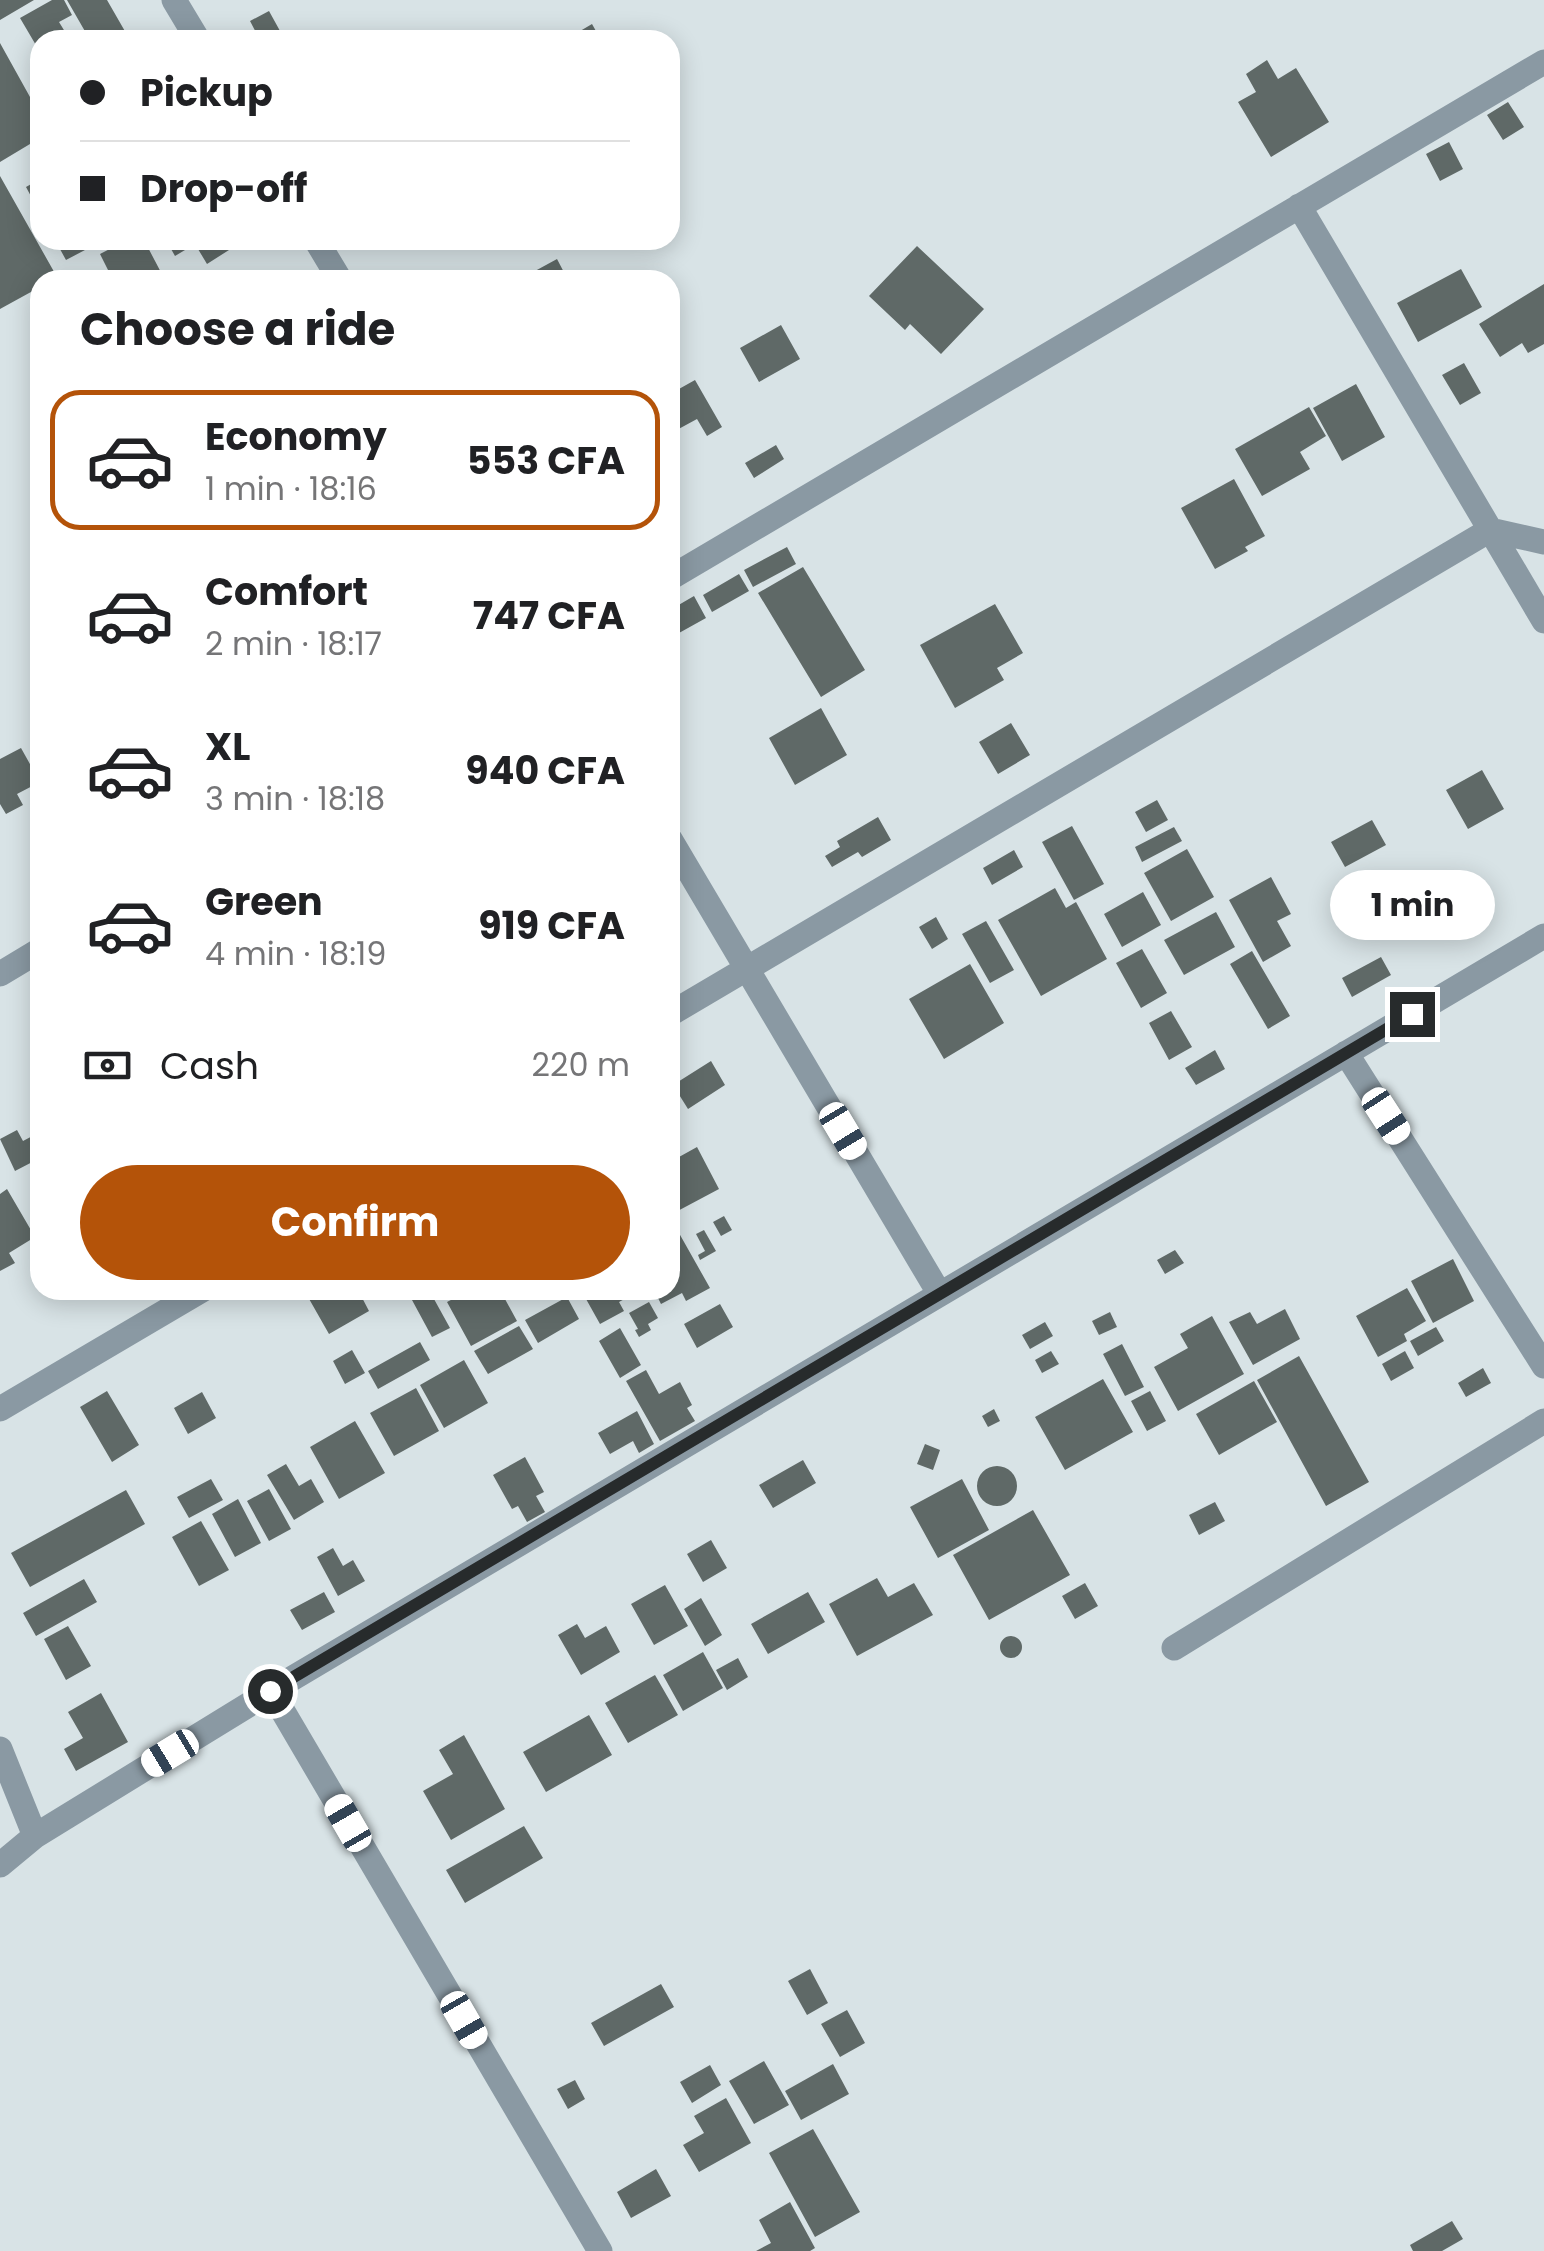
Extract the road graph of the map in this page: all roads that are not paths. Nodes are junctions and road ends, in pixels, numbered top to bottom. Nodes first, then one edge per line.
1 (174, 0) edge
2 (192, 30) edge
3 (1544, 62) edge
4 (1300, 206) junction
5 (1490, 530) junction
6 (1544, 542) edge
7 (680, 572) edge
8 (1544, 621) edge
9 (680, 856) edge
10 (1544, 936) edge
11 (30, 956) edge
12 (747, 969) junction
13 (0, 974) edge
14 (680, 1008) edge
15 (1346, 1053) junction
16 (939, 1294) junction
17 (185, 1300) edge
18 (1544, 1366) edge
19 (0, 1409) edge
20 (1544, 1421) edge
21 (1174, 1648) dead end
22 (270, 1691) junction
23 (0, 1749) edge
24 (35, 1836) junction
25 (0, 1865) edge
26 (600, 2251) edge

1 - 2 street
3 - 4 street
4 - 5 street
4 - 7 street
5 - 6 street
5 - 8 street
5 - 12 street
9 - 12 street
10 - 15 street
11 - 13 street
12 - 14 street
12 - 16 street
15 - 16 street
15 - 18 street
16 - 22 street
17 - 19 street
20 - 21 street
22 - 24 street
22 - 26 street
23 - 24 street
24 - 25 street

